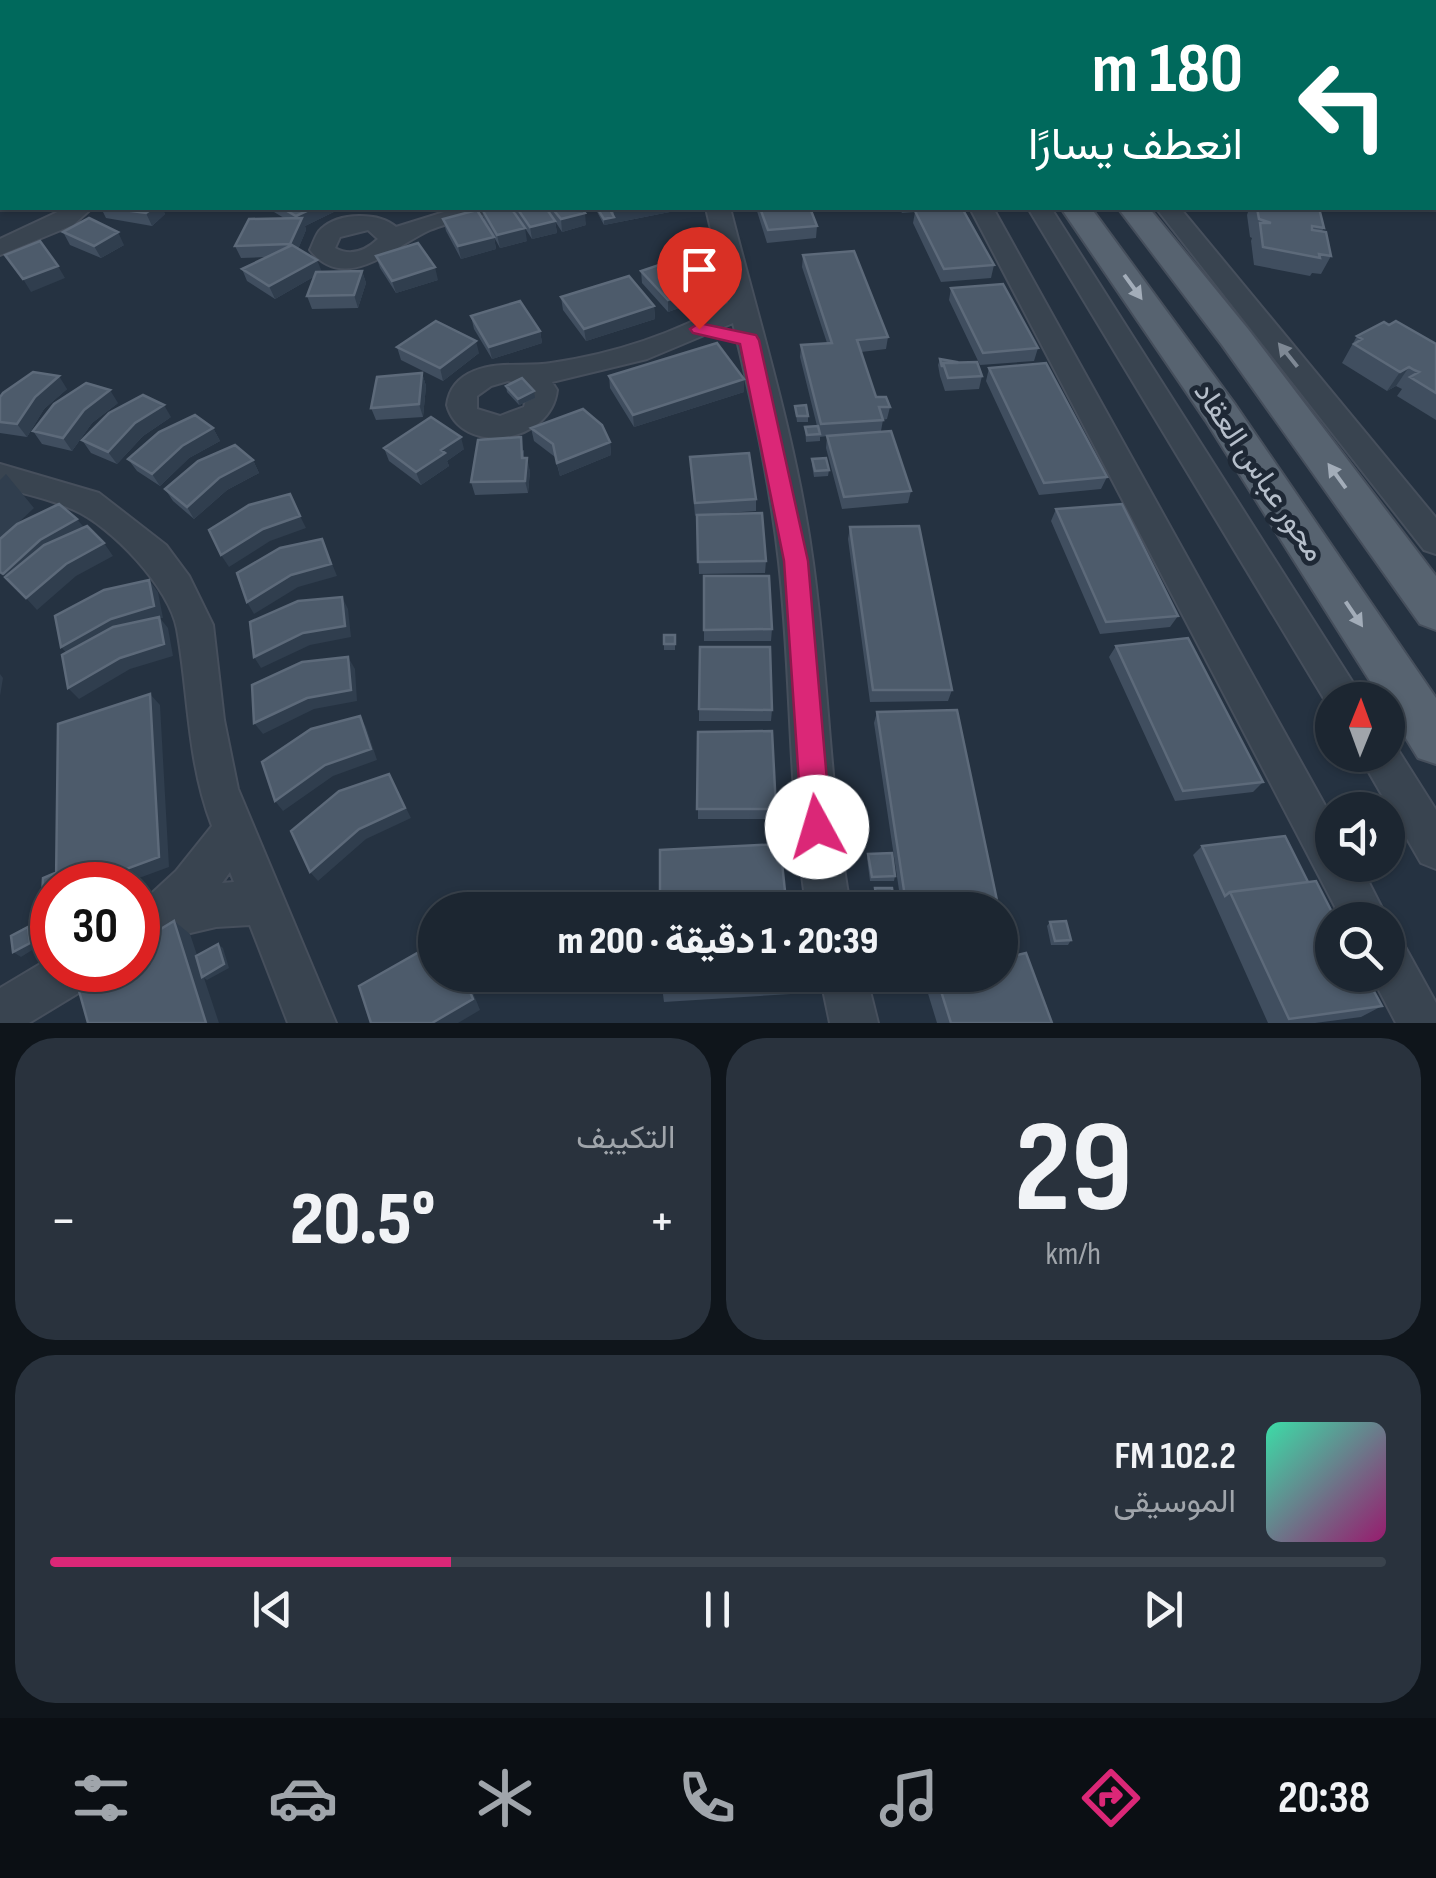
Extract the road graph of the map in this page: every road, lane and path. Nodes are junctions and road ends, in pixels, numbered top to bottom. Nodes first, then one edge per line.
1 (78, 210) edge
2 (475, 210) edge
3 (718, 210) edge
4 (982, 210) edge
5 (1039, 210) edge
6 (1077, 210) edge
7 (1135, 210) edge
8 (1170, 210) edge
9 (384, 232) dead end
10 (0, 248) edge
11 (745, 324) junction
12 (586, 367) junction
13 (525, 375) junction
14 (544, 399) junction
15 (0, 475) edge
16 (1436, 540) edge
17 (1436, 611) edge
18 (1335, 682) edge
19 (1436, 741) edge
20 (1389, 772) edge
21 (1315, 827) edge
22 (234, 830) junction
23 (1436, 848) edge
24 (826, 892) edge
25 (262, 902) junction
26 (160, 916) edge
27 (160, 922) edge
28 (37, 992) edge
29 (846, 992) edge
30 (1404, 992) edge
31 (0, 1014) edge
32 (312, 1023) edge
33 (854, 1023) edge
34 (1421, 1023) edge

1 - 10 street
2 - 9 street
3 - 11 street
4 - 21 street
5 - 18 street
6 -> 19 main road, محور عباس العقاد
17 -> 7 main road, محور عباس العقاد
16 -> 8 street
11 - 12 street
11 - 24 street
12 - 13 street
12 - 14 street
13 - 14 street
13 - 14 street
15 - 22 street
20 - 23 street
22 - 25 street
22 - 26 street
25 - 27 street
25 - 32 street
28 - 31 street
29 - 33 street
30 - 34 street

